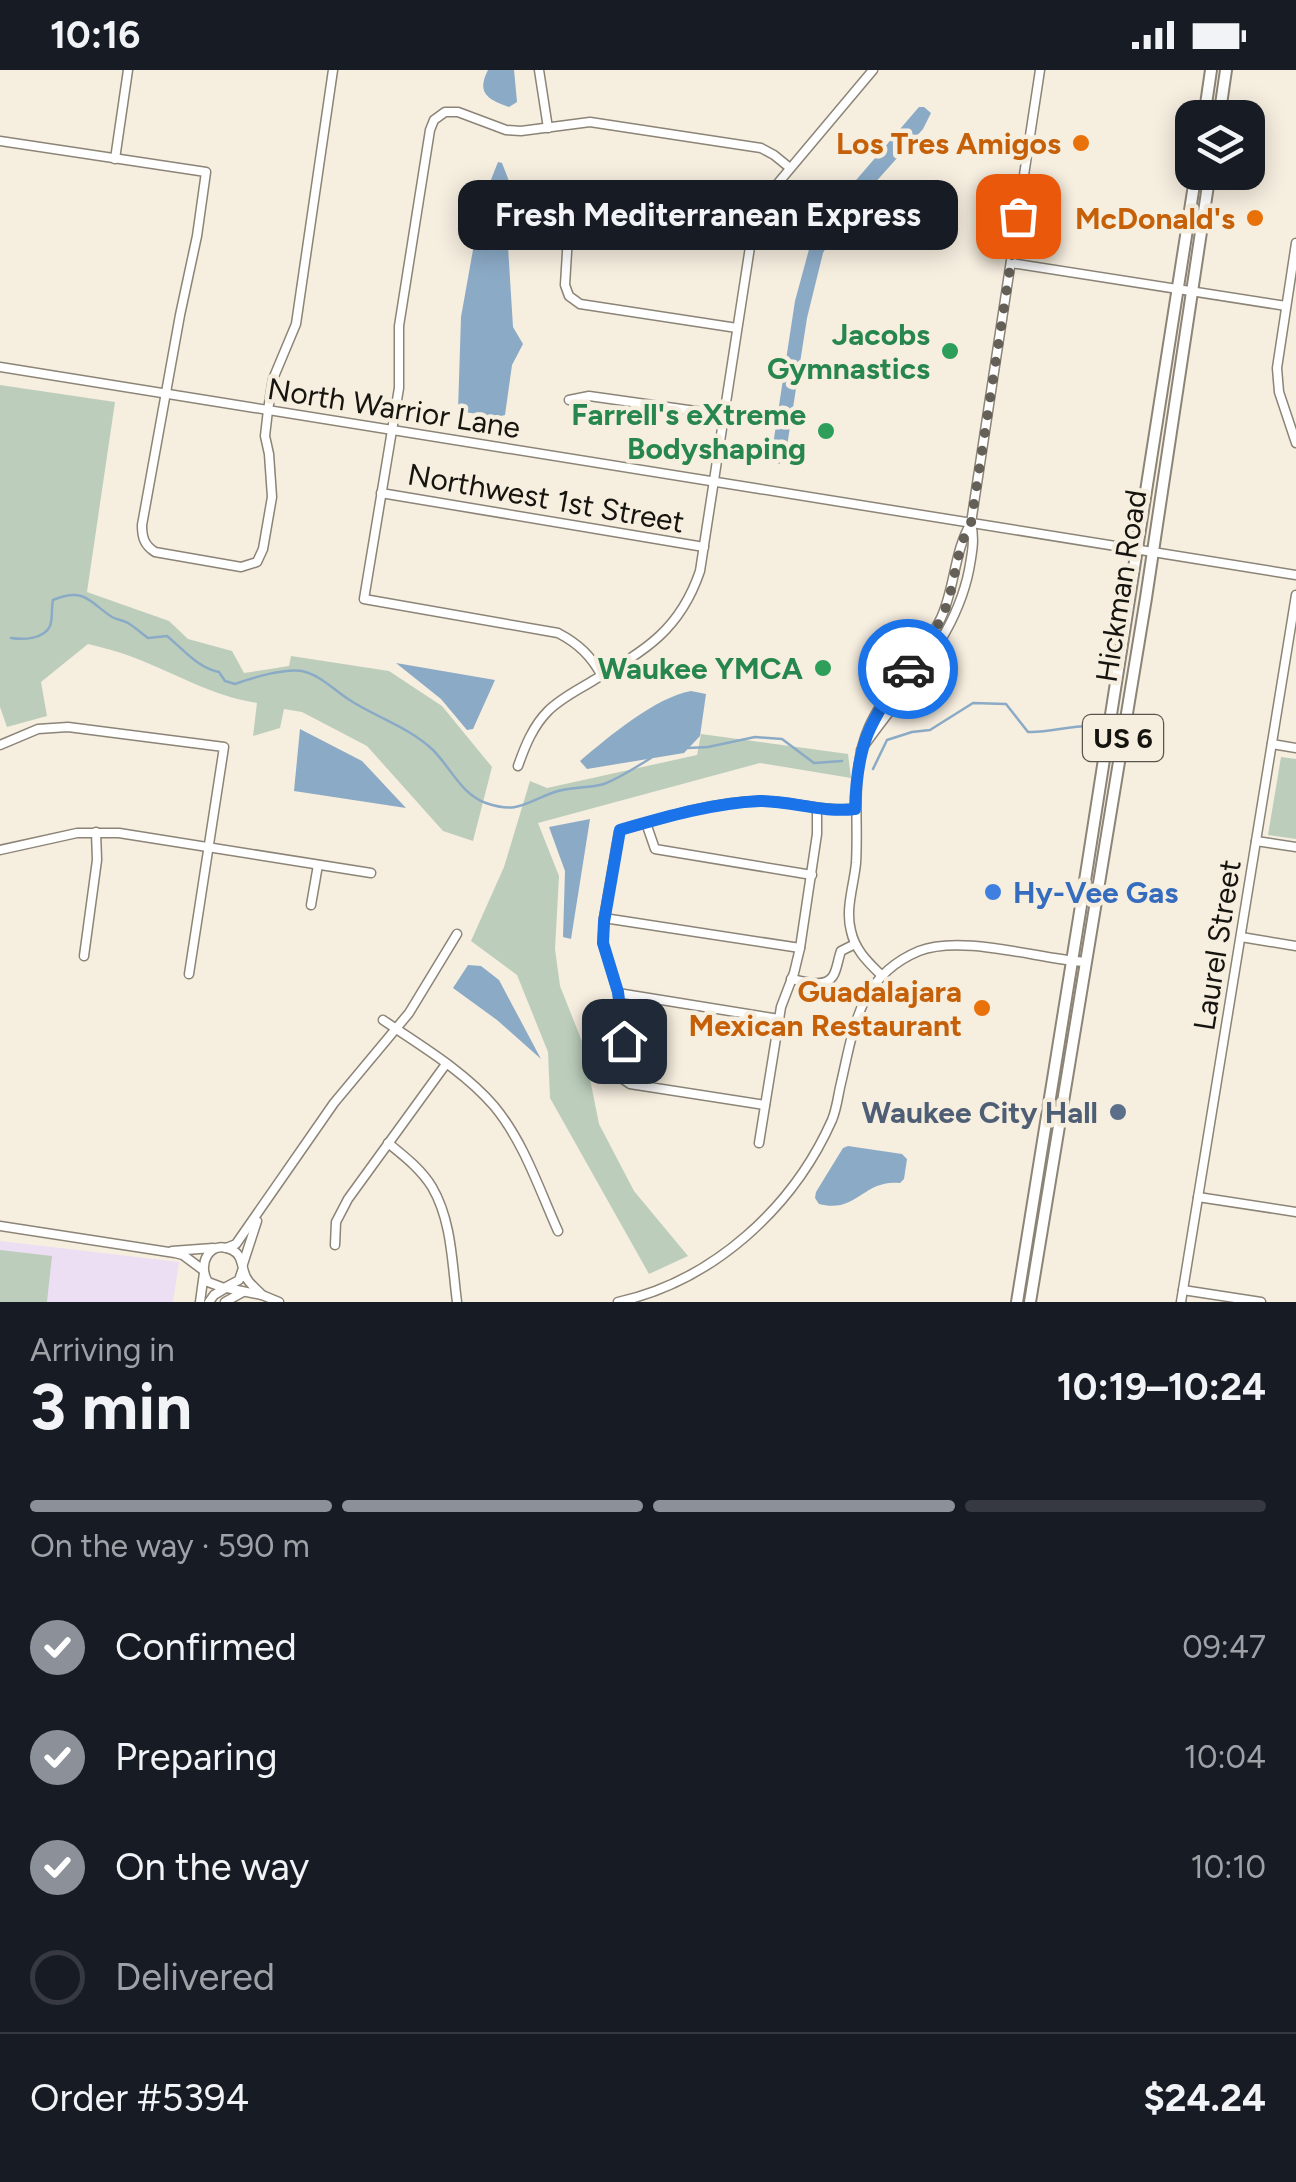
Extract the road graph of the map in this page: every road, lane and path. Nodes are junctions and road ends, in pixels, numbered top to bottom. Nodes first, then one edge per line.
1 (128, 70) edge
2 (333, 70) edge
3 (539, 70) edge
4 (872, 70) edge
5 (1040, 70) edge
6 (1212, 70) edge
7 (1226, 70) edge
8 (1207, 100) edge
9 (1221, 100) edge
10 (548, 128) junction
11 (0, 141) edge
12 (116, 159) junction
13 (790, 168) junction
14 (1193, 190) edge
15 (1207, 190) edge
16 (750, 239) junction
17 (1296, 243) edge
18 (1011, 263) junction
19 (1178, 290) junction
20 (1192, 291) junction
21 (1286, 306) junction
22 (737, 328) junction
23 (0, 368) edge
24 (166, 393) junction
25 (569, 400) dead end
26 (268, 410) junction
27 (724, 415) junction
28 (392, 430) junction
29 (1296, 443) edge
30 (713, 482) junction
31 (381, 492) junction
32 (971, 523) junction
33 (704, 548) junction
34 (1136, 550) junction
35 (1152, 552) junction
36 (1296, 576) edge
37 (1296, 595) edge
38 (602, 676) junction
39 (0, 744) edge
40 (1272, 744) junction
41 (1296, 748) edge
42 (518, 766) dead end
43 (817, 809) junction
44 (855, 809) junction
45 (646, 823) junction
46 (96, 832) junction
47 (1256, 841) junction
48 (210, 847) junction
49 (1296, 847) edge
50 (0, 850) edge
51 (318, 865) junction
52 (370, 873) dead end
53 (812, 875) junction
54 (311, 906) dead end
55 (604, 918) junction
56 (458, 934) dead end
57 (1241, 937) junction
58 (856, 944) junction
59 (1296, 946) edge
60 (800, 948) junction
61 (84, 956) dead end
62 (1072, 962) junction
63 (1085, 962) junction
64 (190, 974) dead end
65 (881, 975) junction
66 (791, 980) junction
67 (618, 992) junction
68 (779, 1019) junction
69 (383, 1020) dead end
70 (396, 1029) junction
71 (446, 1064) junction
72 (765, 1105) junction
73 (388, 1143) junction
74 (759, 1143) dead end
75 (270, 1196) junction
76 (1198, 1197) junction
77 (1296, 1212) edge
78 (0, 1226) edge
79 (558, 1231) dead end
80 (336, 1245) dead end
81 (224, 1248) junction
82 (168, 1251) junction
83 (243, 1266) junction
84 (203, 1272) junction
85 (226, 1288) junction
86 (1183, 1290) junction
87 (243, 1292) junction
88 (262, 1295) junction
89 (200, 1302) edge
90 (209, 1302) edge
91 (225, 1302) edge
92 (279, 1302) edge
93 (457, 1302) edge
94 (618, 1302) edge
95 (1016, 1302) edge
96 (1030, 1302) edge
97 (1181, 1302) edge
98 (1261, 1302) edge

1 - 12 street
2 - 26 street
3 - 10 street
4 - 13 street
5 - 18 street
6 - 8 highway
7 - 9 highway
10 - 13 street
10 - 28 street
11 - 12 street
12 - 24 street
13 - 16 street
14 - 19 highway, Hickman Road / US 6
15 - 20 highway, Hickman Road / US 6
16 - 22 street
16 - 22 street
17 - 21 street
18 - 19 street
18 - 32 street
19 - 20 street
19 - 34 highway, Hickman Road / US 6
20 - 21 street
20 - 35 highway, Hickman Road / US 6
21 - 29 street
22 - 27 street
23 - 24 street, North Warrior Lane
24 - 26 street, North Warrior Lane
24 - 26 street
25 - 27 street
26 - 28 street, North Warrior Lane
27 - 30 street
28 - 30 street, North Warrior Lane
28 - 31 street
30 - 32 street, North Warrior Lane
30 - 33 street
31 - 33 street, Northwest 1st Street
31 - 38 street
32 - 34 street, North Warrior Lane
32 - 44 street
33 - 38 street
34 - 35 street, North Warrior Lane
34 - 62 highway, Hickman Road / US 6
35 - 36 street, North Warrior Lane
35 - 63 highway, Hickman Road / US 6
37 - 40 street, Laurel Street
38 - 42 street
39 - 48 street
40 - 41 street
40 - 47 street, Laurel Street
43 - 44 street
43 - 45 street
43 - 53 street
44 - 58 street
45 - 53 street
45 - 55 street
46 - 48 street
46 - 50 street
46 - 61 street
47 - 49 street
47 - 57 street, Laurel Street
48 - 51 street
48 - 64 street
51 - 52 street
51 - 54 street
53 - 60 street
55 - 60 street
55 - 67 street
56 - 70 street
57 - 59 street
57 - 76 street, Laurel Street
58 - 65 street
58 - 66 street
60 - 66 street
62 - 63 street
62 - 65 street
62 - 95 highway, Hickman Road / US 6
63 - 96 highway, Hickman Road / US 6
65 - 94 street
66 - 68 street
67 - 68 street
67 - 72 street
68 - 72 street
69 - 70 street
70 - 71 street
70 - 75 street
71 - 73 street
71 - 79 street
72 - 74 street
73 - 80 street
73 - 93 street
75 - 81 street
75 - 83 street
76 - 77 street
76 - 86 street, Laurel Street
78 - 82 street
81 - 82 street
81 - 83 street
81 - 84 street
82 - 84 street
83 - 85 street
83 - 88 street
84 - 85 street
84 - 89 street
85 - 87 street
85 - 90 street
86 - 97 street, Laurel Street
86 - 98 street
87 - 88 street
87 - 91 street
88 - 92 street

